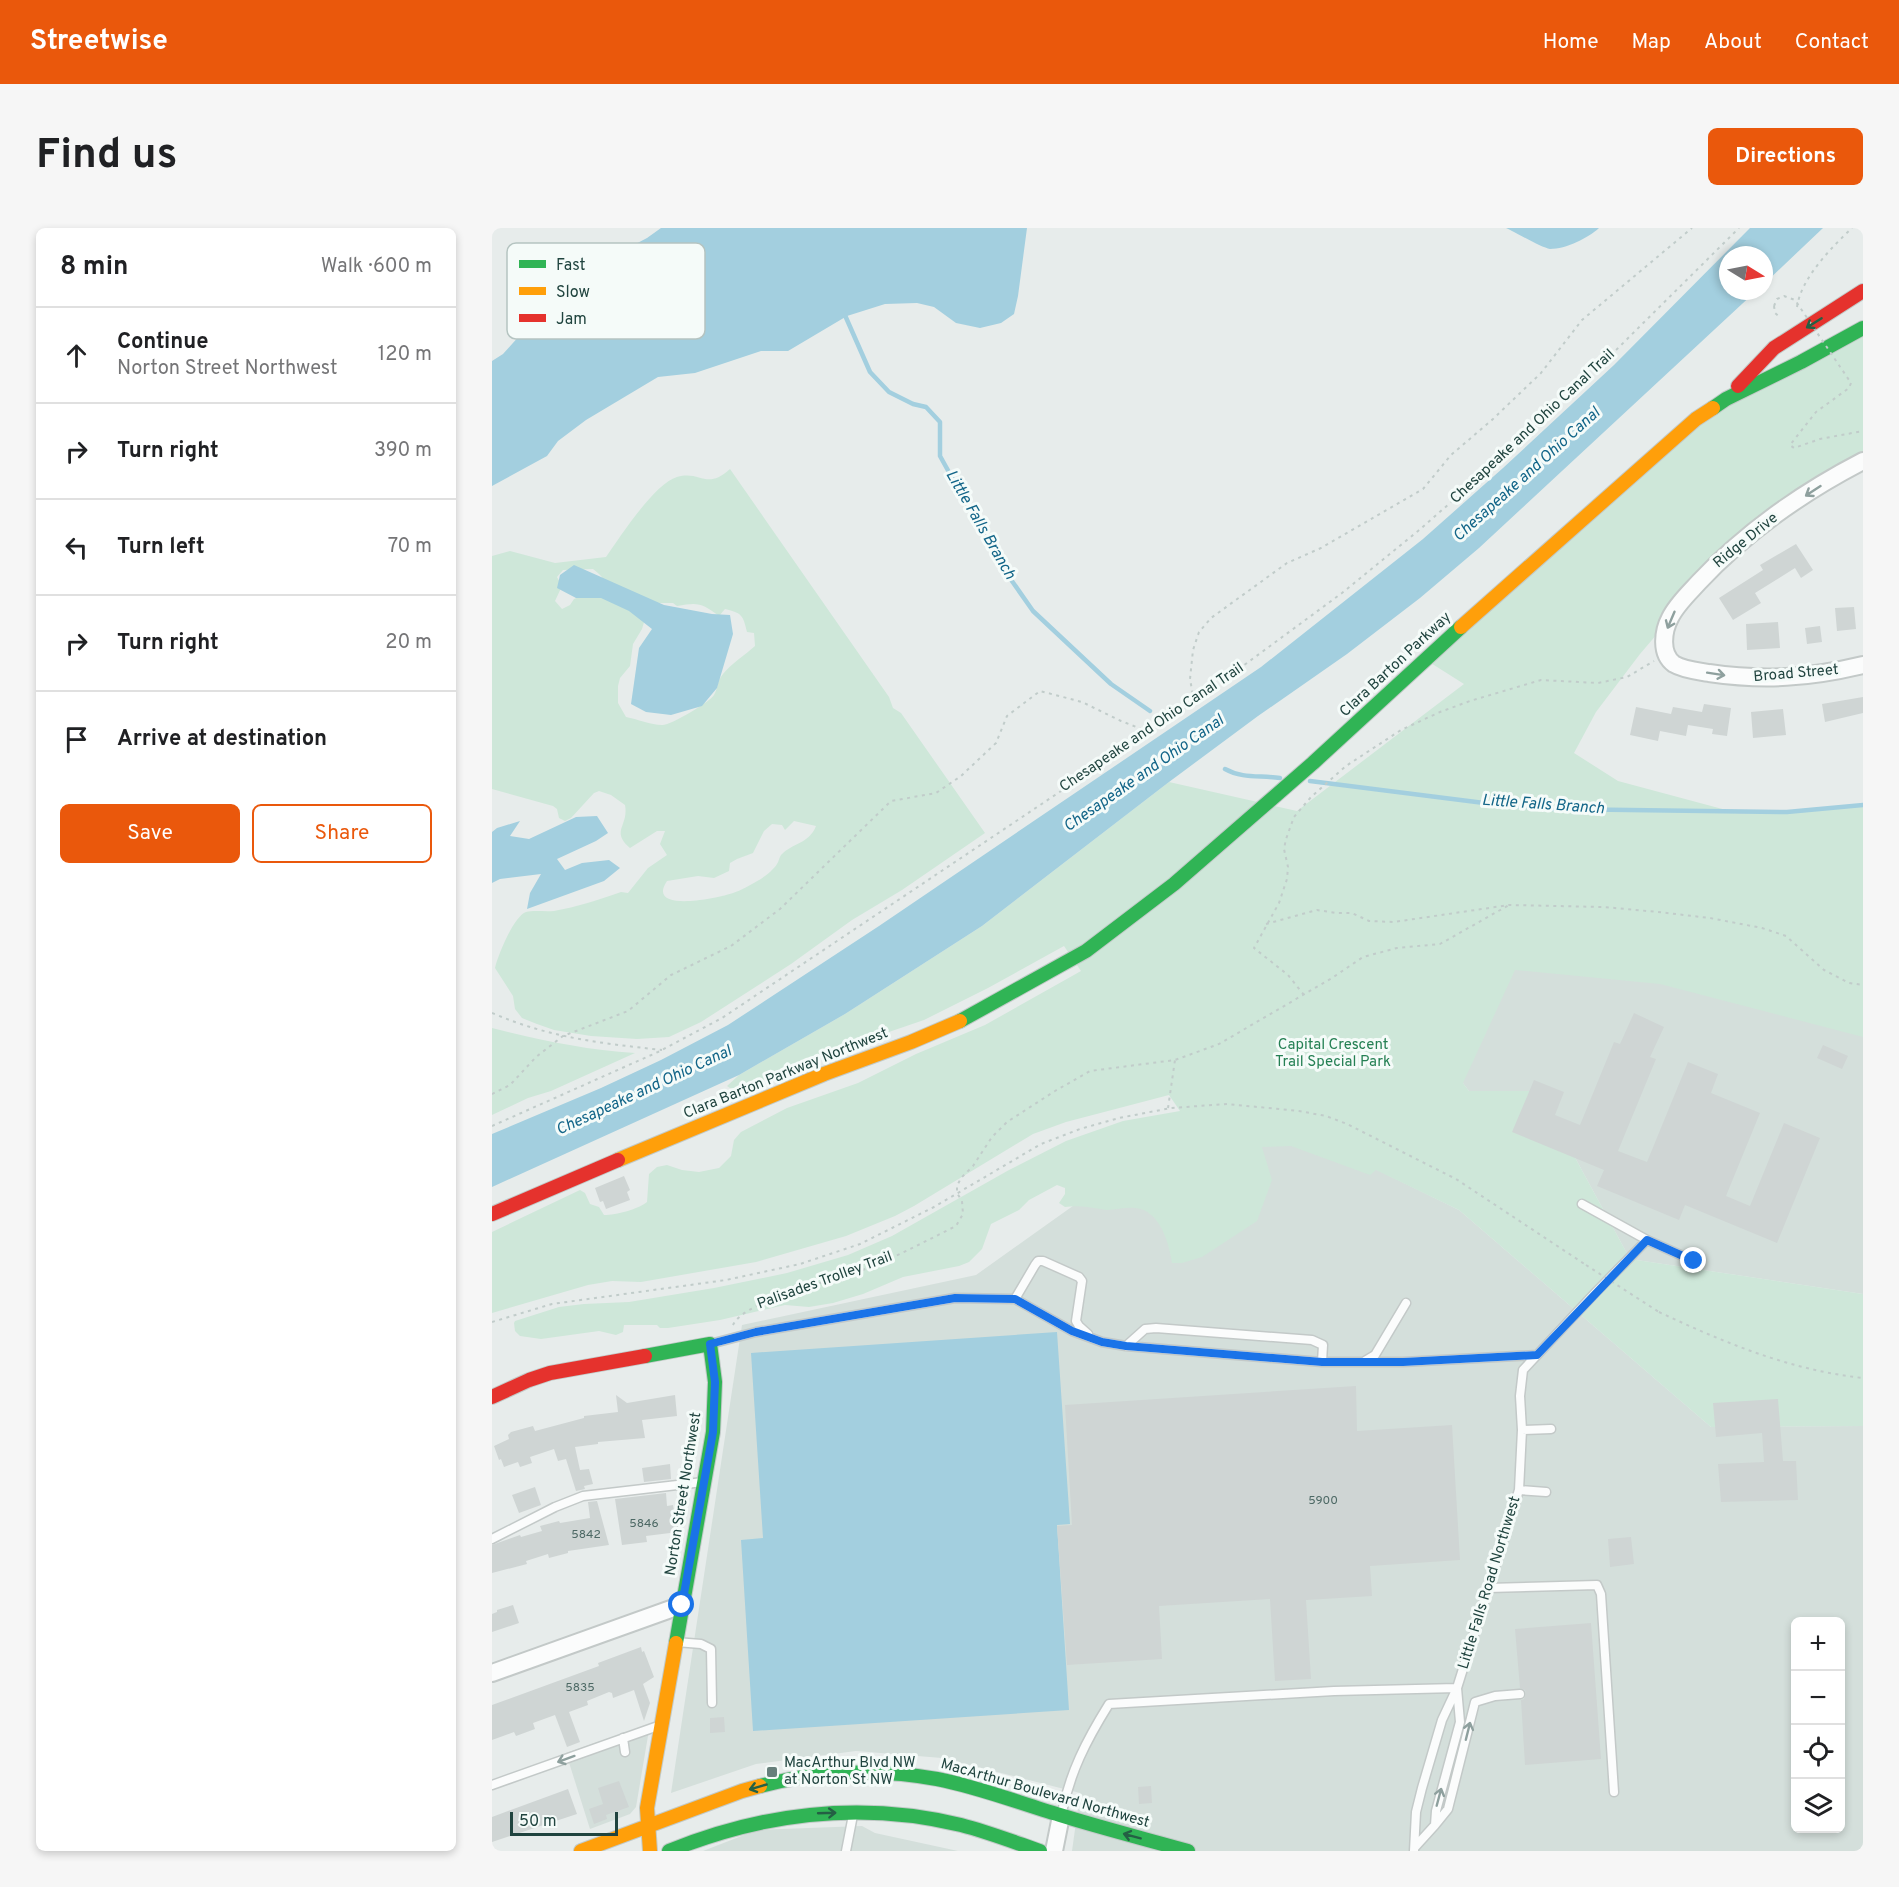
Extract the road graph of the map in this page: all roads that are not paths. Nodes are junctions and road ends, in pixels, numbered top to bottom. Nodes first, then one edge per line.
1 (1863, 291) edge
2 (1863, 328) edge
3 (1726, 399) junction
4 (1863, 461) edge
5 (1665, 651) joint
6 (1863, 666) edge
7 (1086, 951) joint
8 (1582, 1204) dead end
9 (492, 1214) edge
10 (1647, 1240) junction
11 (1694, 1261) dead end
12 (1015, 1299) junction
13 (1406, 1303) dead end
14 (1096, 1340) junction
15 (710, 1344) junction
16 (1126, 1346) junction
17 (1537, 1355) junction
18 (1365, 1361) junction
19 (1322, 1362) junction
20 (492, 1397) edge
21 (1551, 1429) dead end
22 (1522, 1430) junction
23 (704, 1481) junction
24 (1519, 1490) junction
25 (1546, 1492) dead end
26 (492, 1539) edge
27 (1488, 1588) junction
28 (682, 1605) junction
29 (676, 1642) junction
30 (492, 1673) edge
31 (1457, 1688) junction
32 (1520, 1694) dead end
33 (712, 1703) dead end
34 (661, 1725) junction
35 (623, 1738) junction
36 (626, 1752) dead end
37 (492, 1785) edge
38 (1614, 1792) dead end
39 (854, 1812) junction
40 (1061, 1816) junction
41 (1435, 1825) junction
42 (647, 1827) junction
43 (1414, 1849) edge
44 (581, 1851) edge
45 (650, 1851) edge
46 (669, 1851) edge
47 (846, 1851) edge
48 (1040, 1851) edge
49 (1054, 1851) edge
50 (1188, 1851) edge

1 -> 3 main road, Clara Barton Parkway
2 - 3 main road, Clara Barton Parkway
3 - 7 main road, Clara Barton Parkway
4 -> 5 street, Ridge Drive
5 -> 6 street, Broad Street
7 - 9 main road, Clara Barton Parkway Northwest
8 - 10 lane
10 - 11 lane
10 - 17 lane, Little Falls Road Northwest
12 - 14 lane
12 - 14 lane
12 - 15 lane
13 - 18 lane
14 - 16 lane
15 - 20 main road
15 - 23 main road, Norton Street Northwest
16 - 19 lane
16 - 19 lane
17 - 18 lane
17 - 22 lane, Little Falls Road Northwest
18 - 19 lane
21 - 22 lane
22 - 24 lane, Little Falls Road Northwest
23 - 26 lane
23 - 28 main road, Norton Street Northwest
24 - 25 lane
24 - 27 lane, Little Falls Road Northwest
27 - 31 lane, Little Falls Road Northwest
27 - 38 lane
28 - 29 main road, Norton Street Northwest
28 - 30 street
29 - 33 lane
29 - 34 main road, Norton Street Northwest
31 - 40 lane
41 -> 31 lane
31 - 43 lane
41 -> 32 lane
34 - 35 lane
34 - 42 main road, Norton Street Northwest
35 - 36 lane
35 -> 37 lane
46 -> 39 main road
39 - 47 lane
39 - 48 main road
40 -> 42 main road, MacArthur Boulevard Northwest
40 - 49 street
50 -> 40 main road, MacArthur Boulevard Northwest
41 - 43 lane
42 - 44 main road, MacArthur Boulevard Northwest
42 - 45 main road, Norton Street Northwest

